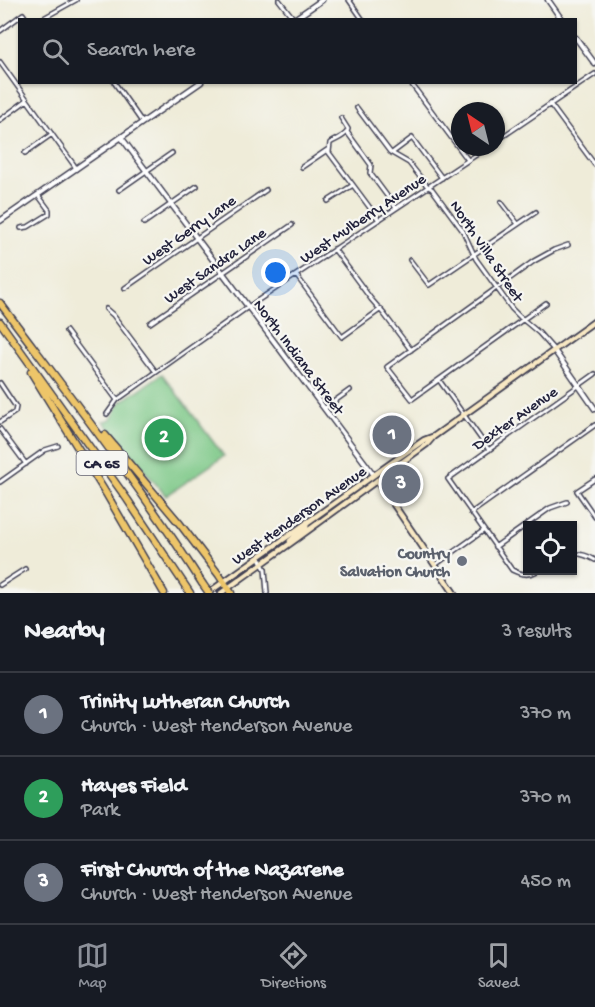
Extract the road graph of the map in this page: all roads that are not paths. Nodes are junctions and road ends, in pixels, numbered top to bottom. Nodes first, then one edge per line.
1 (76, 0) edge
2 (279, 0) edge
3 (322, 0) edge
4 (349, 0) edge
5 (548, 0) edge
6 (26, 18) edge
7 (44, 18) edge
8 (292, 18) edge
9 (295, 18) edge
10 (362, 18) edge
11 (561, 18) edge
12 (0, 31) edge
13 (577, 39) edge
14 (0, 62) edge
15 (595, 64) edge
16 (595, 74) edge
17 (115, 84) edge
18 (198, 84) edge
19 (411, 84) edge
20 (27, 100) junction
21 (550, 104) junction
22 (357, 108) dead end
23 (341, 118) dead end
24 (0, 120) edge
25 (142, 122) junction
26 (347, 132) junction
27 (52, 134) junction
28 (505, 135) edge
29 (121, 137) junction
30 (328, 151) junction
31 (25, 153) dead end
32 (172, 153) dead end
33 (392, 153) junction
34 (474, 156) edge
35 (468, 160) junction
36 (595, 165) edge
37 (302, 167) dead end
38 (76, 169) junction
39 (147, 171) junction
40 (442, 178) junction
41 (352, 184) junction
42 (197, 186) dead end
43 (428, 187) junction
44 (119, 190) dead end
45 (266, 190) dead end
46 (39, 195) junction
47 (328, 201) dead end
48 (501, 202) dead end
49 (171, 204) junction
50 (396, 208) junction
51 (536, 212) dead end
52 (379, 220) junction
53 (0, 221) edge
54 (144, 223) dead end
55 (518, 224) junction
56 (292, 225) dead end
57 (21, 228) dead end
58 (196, 238) junction
59 (568, 245) dead end
60 (334, 249) junction
61 (473, 254) junction
62 (410, 260) dead end
63 (222, 272) junction
64 (296, 275) junction
65 (125, 288) dead end
66 (497, 289) junction
67 (0, 303) edge
68 (546, 303) dead end
69 (248, 307) junction
70 (106, 309) dead end
71 (381, 309) junction
72 (523, 320) junction
73 (595, 321) edge
74 (0, 322) edge
75 (150, 323) dead end
76 (66, 331) dead end
77 (11, 338) junction
78 (411, 350) junction
79 (554, 350) junction
80 (156, 372) junction
81 (595, 374) edge
82 (56, 377) junction
83 (439, 380) junction
84 (0, 383) edge
85 (579, 386) junction
86 (350, 390) dead end
87 (117, 400) junction
88 (324, 409) junction
89 (595, 410) edge
90 (106, 414) dead end
91 (464, 415) junction
92 (0, 422) edge
93 (595, 425) edge
94 (0, 429) edge
95 (433, 437) junction
96 (58, 446) dead end
97 (489, 450) junction
98 (26, 464) junction
99 (374, 475) junction
100 (595, 479) edge
101 (378, 480) junction
102 (0, 482) edge
103 (343, 497) junction
104 (567, 502) dead end
105 (471, 513) junction
106 (595, 517) edge
107 (325, 518) junction
108 (307, 522) junction
109 (483, 531) junction
110 (495, 547) junction
111 (577, 553) edge
112 (275, 555) junction
113 (258, 556) junction
114 (595, 560) edge
115 (262, 564) junction
116 (435, 565) junction
117 (25, 569) dead end
118 (523, 574) edge
119 (0, 585) edge
120 (228, 587) edge
121 (190, 592) edge
122 (164, 593) edge
123 (208, 593) edge
124 (220, 593) edge
125 (267, 593) edge
126 (454, 593) edge

1 - 7 street
2 - 8 street
3 - 9 street
4 - 10 street
5 - 11 street
6 - 12 street
13 - 15 street
14 - 20 street
16 - 21 street
17 - 25 street
18 - 25 street
19 - 35 street
20 - 24 street
20 - 27 street
21 - 28 street
21 - 36 street
22 - 33 street, North Villa Street
23 - 26 street
25 - 29 street
26 - 30 street
26 - 50 street
27 - 31 street
27 - 38 street
29 - 38 street
29 - 39 street, North Indiana Street
30 - 37 street
30 - 41 street
32 - 39 street
33 - 40 street
33 - 43 street, North Villa Street
34 - 35 street, West Mulberry Avenue
35 - 40 street, West Mulberry Avenue
38 - 46 street
39 - 44 street
39 - 49 street, North Indiana Street
40 - 43 street, West Mulberry Avenue
41 - 47 street
41 - 52 street
42 - 49 street
43 - 50 street, West Mulberry Avenue
43 - 61 street, North Villa Street
45 - 58 street, West Gerry Lane
46 - 53 street
46 - 57 street
48 - 55 street
49 - 54 street
49 - 58 street, North Indiana Street
50 - 52 street, West Mulberry Avenue
51 - 55 street
52 - 60 street, West Mulberry Avenue
55 - 61 street
56 - 63 street, West Sandra Lane
58 - 63 street, North Indiana Street
58 - 65 street, West Gerry Lane
59 - 66 street
60 - 64 street, West Mulberry Avenue
60 - 71 street
61 - 62 street
61 - 66 street, North Villa Street
63 - 69 street, North Indiana Street
63 - 75 street, West Sandra Lane
64 - 69 street, West Mulberry Avenue
64 - 71 street
66 - 72 street, North Villa Street
66 - 78 street
67 - 82 highway, CA 65
68 - 72 street
69 - 80 street, West Mulberry Avenue
69 - 88 street, North Indiana Street
70 - 80 street
71 - 78 street
72 - 79 street, North Villa Street
72 - 83 street
73 - 79 main road, West Henderson Avenue
74 - 77 highway, CA 65
76 - 87 street
77 - 121 highway, CA 65
77 - 122 highway
78 - 83 street
79 - 85 street, North Villa Street
79 - 91 main road, West Henderson Avenue
80 - 87 street, West Mulberry Avenue
81 - 85 street, Dexter Avenue
82 - 120 highway
82 - 123 highway, CA 65, bridge
83 - 91 street
84 - 92 street
85 - 89 street, North Villa Street
85 - 97 street, Dexter Avenue
86 - 88 street
87 - 90 street, West Mulberry Avenue
88 - 99 street, North Indiana Street
91 - 95 main road, West Henderson Avenue
91 - 97 street
93 - 105 street
94 - 98 street
95 - 99 main road, West Henderson Avenue
95 - 101 main road, West Henderson Avenue
96 - 98 street
97 - 105 street, Dexter Avenue
98 - 102 street
99 - 101 main road, North Indiana Street
99 - 103 main road, West Henderson Avenue
100 - 106 street
101 - 107 main road, West Henderson Avenue
101 - 116 main road, North Indiana Street
103 - 107 main road
103 - 108 main road, West Henderson Avenue
104 - 110 street
105 - 109 street
107 - 112 main road, West Henderson Avenue
108 - 112 main road
108 - 113 main road, West Henderson Avenue
109 - 110 street
109 - 116 street
110 - 118 street
111 - 114 street
112 - 115 main road, West Henderson Avenue
113 - 115 street
113 - 120 main road, West Henderson Avenue
115 - 120 main road, West Henderson Avenue
115 - 125 street
116 - 126 main road, North Indiana Street
117 - 119 street
120 - 123 main road, West Henderson Avenue
120 - 124 main road, West Henderson Avenue

